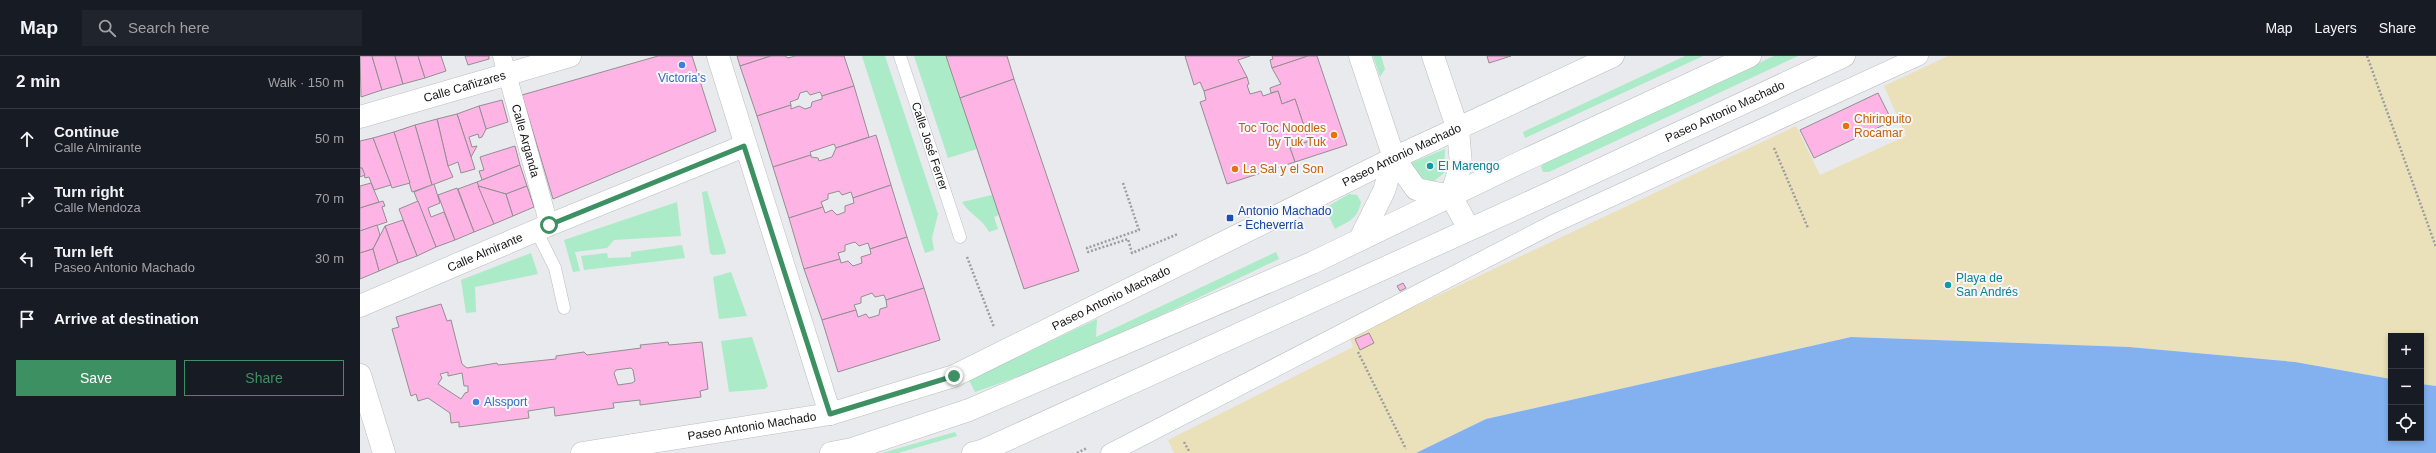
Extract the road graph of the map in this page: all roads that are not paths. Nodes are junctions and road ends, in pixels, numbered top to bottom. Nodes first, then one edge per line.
1 (570, 56) edge
2 (718, 56) edge
3 (900, 56) edge
4 (1360, 56) edge
5 (1433, 56) edge
6 (1613, 56) edge
7 (1750, 56) edge
8 (1844, 56) edge
9 (1919, 56) edge
10 (505, 66) edge
11 (360, 117) edge
12 (1458, 130) junction
13 (744, 146) junction
14 (1394, 158) junction
15 (1451, 196) junction
16 (543, 228) junction
17 (1469, 229) junction
18 (960, 237) road end
19 (1360, 239) junction
20 (360, 306) edge
21 (564, 308) dead end
22 (360, 374) edge
23 (830, 414) junction
24 (384, 453) edge
25 (582, 453) edge
26 (831, 453) edge
27 (973, 453) edge
28 (1110, 453) edge

1 - 10 main road, Calle Cañizares
2 - 13 main road
3 - 18 lane, Calle José Ferrer
4 - 14 main road
5 - 12 main road
6 - 12 main road, Paseo Antonio Machado
7 - 15 main road
8 - 17 main road, Paseo Antonio Machado
9 - 28 street
10 - 11 main road, Calle Cañizares
10 - 16 street, Calle Arganda
12 - 14 main road, Paseo Antonio Machado
12 - 15 main road
13 - 16 main road, Calle Almirante
13 - 23 main road
14 - 15 main road
14 - 19 main road
14 - 23 main road, Paseo Antonio Machado
15 - 17 main road
15 - 19 main road
16 - 20 main road, Calle Almirante
16 - 21 lane
17 - 27 main road, Paseo Antonio Machado
19 - 26 main road
22 - 24 main road
23 - 25 main road, Paseo Antonio Machado

